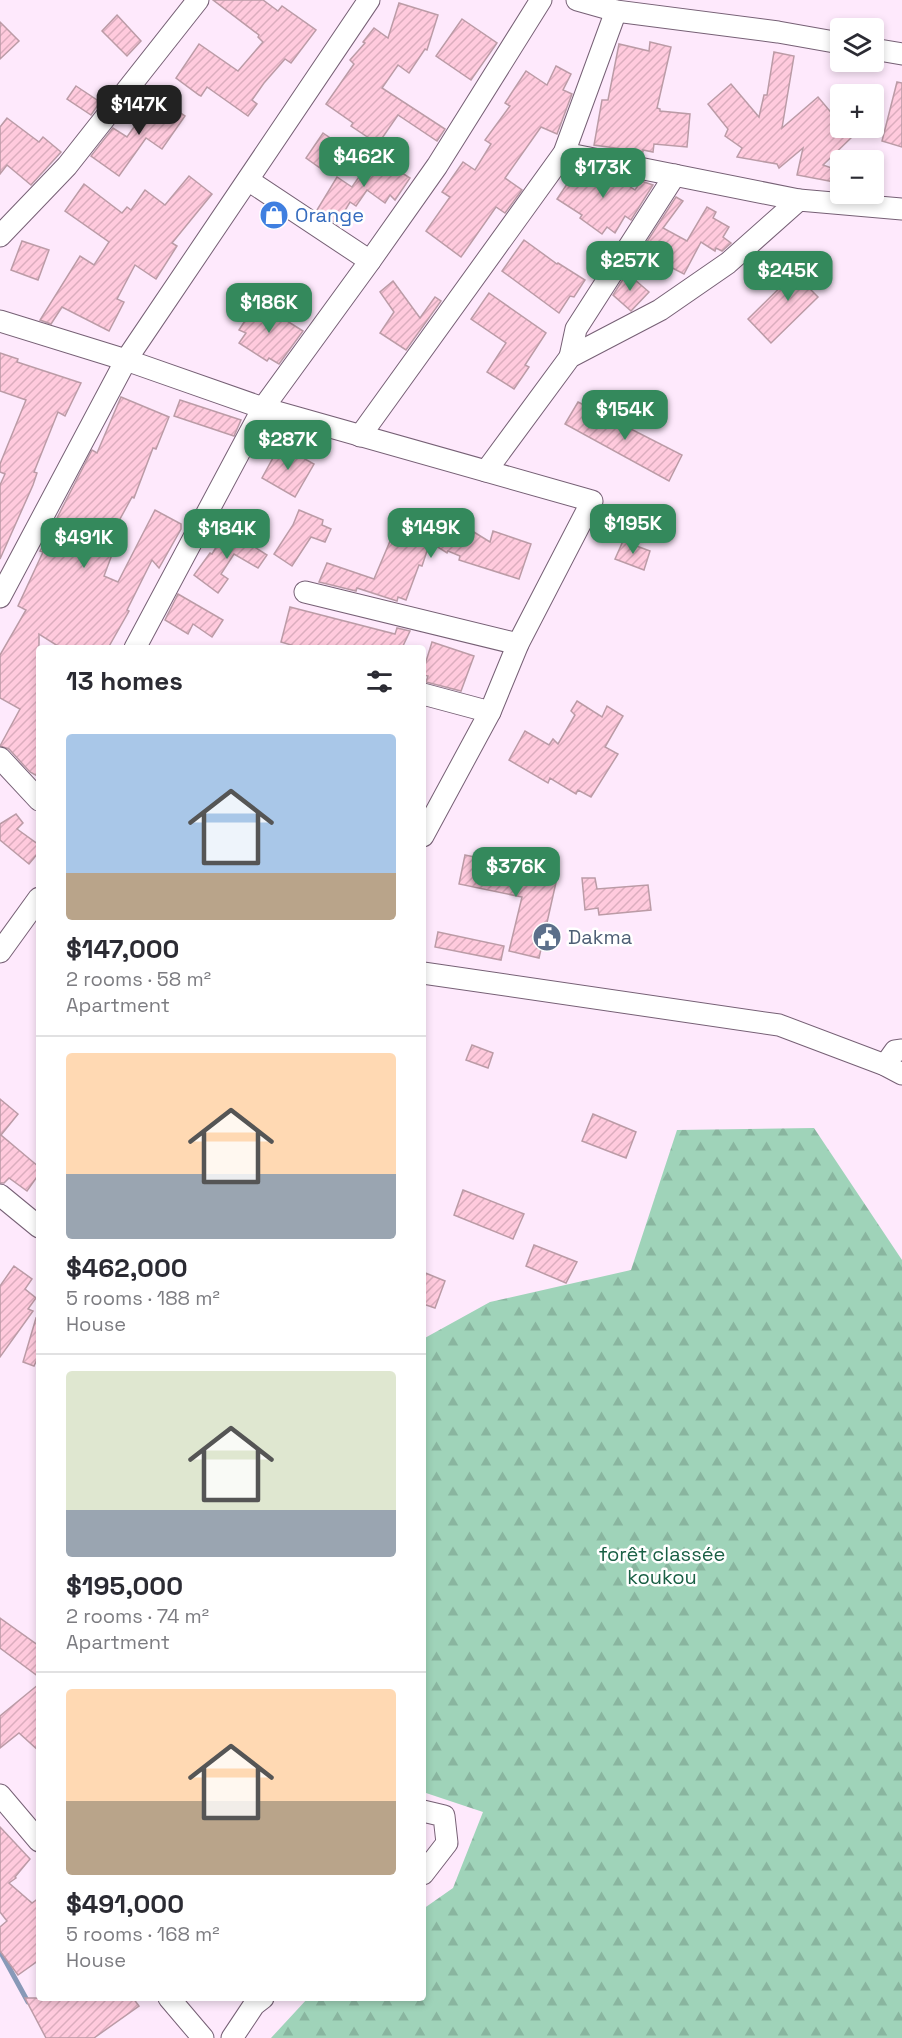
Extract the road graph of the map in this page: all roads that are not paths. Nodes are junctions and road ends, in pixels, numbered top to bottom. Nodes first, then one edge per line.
1 (198, 0) edge
2 (369, 0) edge
3 (542, 0) edge
4 (577, 0) edge
5 (616, 11) junction
6 (830, 41) edge
7 (884, 51) edge
8 (902, 54) edge
9 (564, 153) junction
10 (675, 175) junction
11 (248, 180) junction
12 (799, 200) junction
13 (902, 209) edge
14 (0, 236) edge
15 (370, 261) junction
16 (0, 321) edge
17 (570, 357) junction
18 (126, 360) junction
19 (262, 408) junction
20 (360, 436) junction
21 (486, 471) junction
22 (305, 592) dead end
23 (0, 597) edge
24 (518, 644) junction
25 (137, 645) edge
26 (426, 695) edge
27 (490, 712) junction
28 (0, 758) edge
29 (36, 797) edge
30 (429, 815) edge
31 (36, 902) edge
32 (0, 952) edge
33 (426, 973) edge
34 (902, 1050) edge
35 (894, 1070) edge
36 (0, 1196) edge
37 (36, 1225) edge
38 (0, 1795) edge
39 (426, 1811) edge
40 (36, 1837) edge
41 (426, 1870) edge
42 (171, 2001) edge
43 (259, 2001) edge
44 (202, 2038) edge
45 (232, 2038) edge

1 - 14 street
2 - 11 street
3 - 15 street
4 - 5 street
5 - 6 street
5 - 9 street
7 - 8 street
9 - 10 street
9 - 20 street
10 - 12 street
10 - 17 street
11 - 15 street
11 - 18 street
12 - 13 street
12 - 17 street
15 - 19 street
16 - 18 street
17 - 21 street
18 - 19 street
18 - 23 street
19 - 20 street
19 - 25 street
20 - 21 street
21 - 24 street
22 - 24 street
24 - 27 street
26 - 27 street
27 - 30 street
28 - 29 street
31 - 32 street
33 - 35 street
34 - 35 street
36 - 37 street
38 - 40 street
39 - 41 street
42 - 44 street
43 - 45 street

